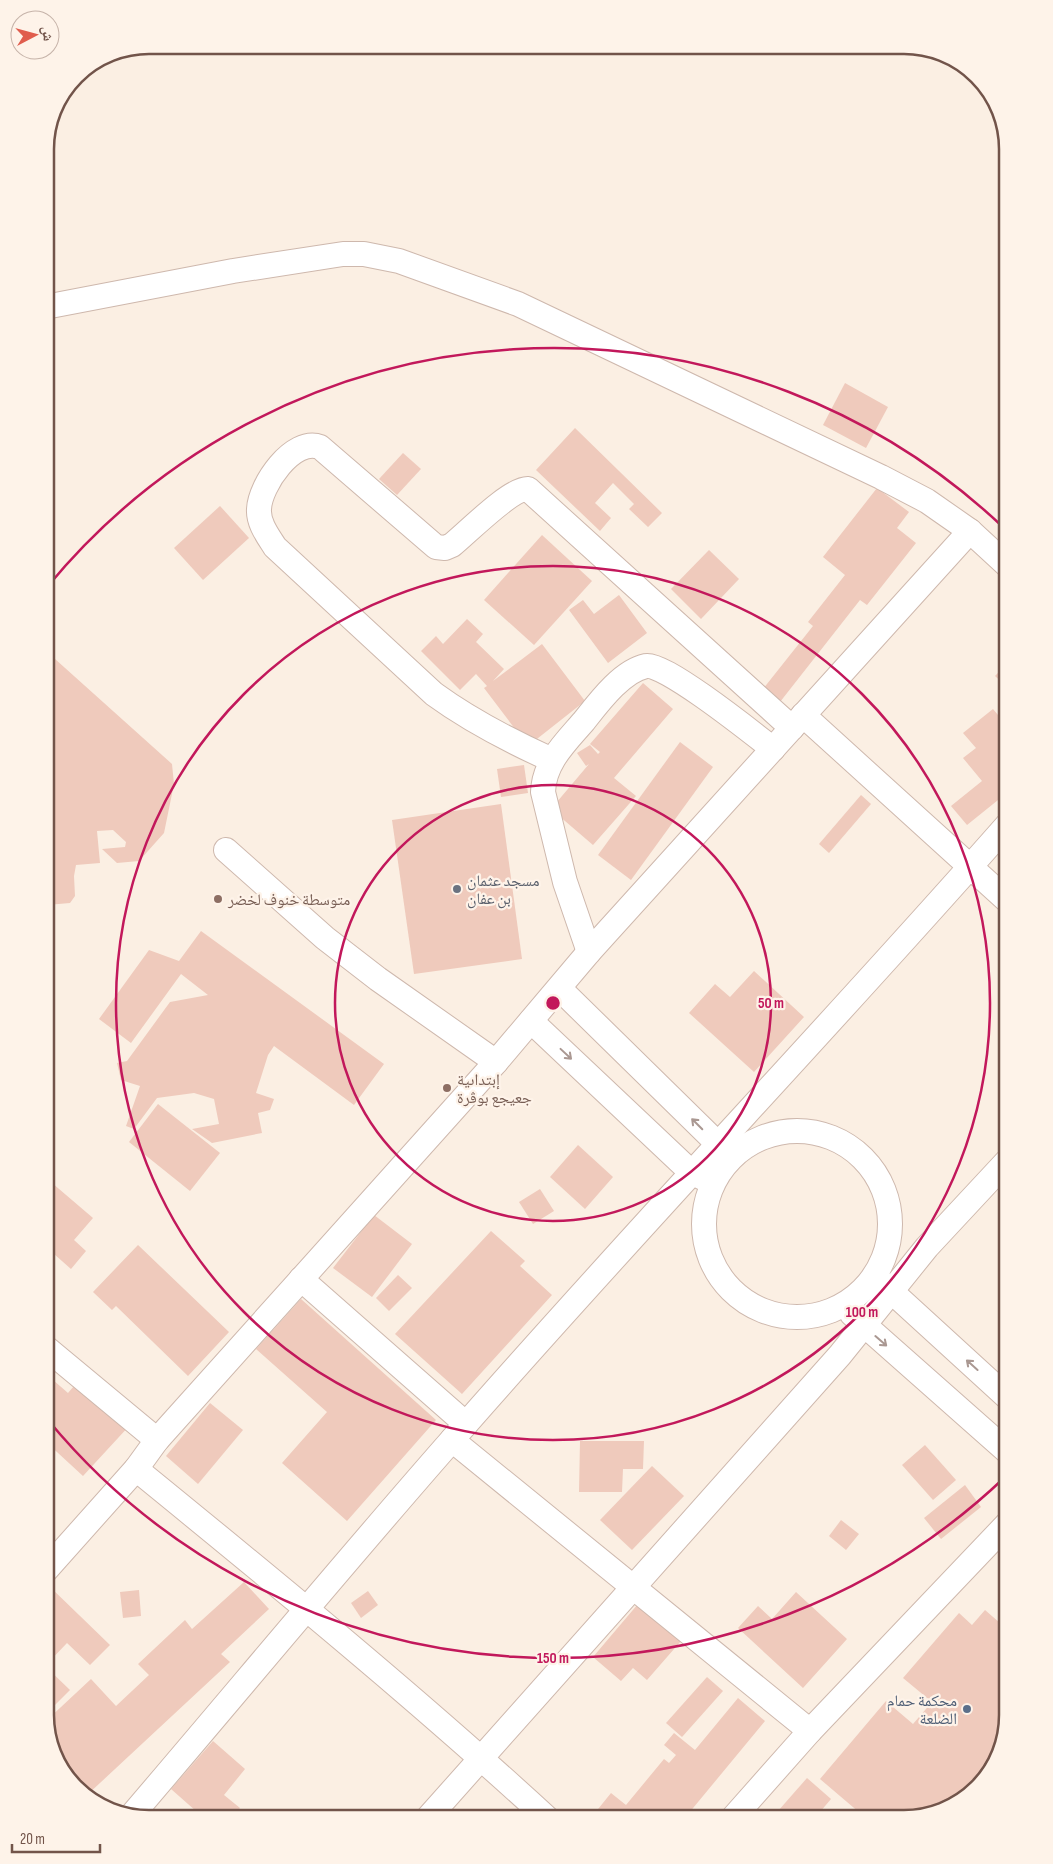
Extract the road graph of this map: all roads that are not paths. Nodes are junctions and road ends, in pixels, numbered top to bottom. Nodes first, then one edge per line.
1 (54, 305) edge
2 (970, 531) junction
3 (999, 558) edge
4 (798, 722) junction
5 (773, 749) junction
6 (552, 760) junction
7 (999, 834) edge
8 (226, 850) dead end
9 (970, 866) junction
10 (999, 893) edge
11 (589, 952) junction
12 (560, 989) junction
13 (531, 1021) junction
14 (496, 1062) junction
15 (726, 1149) junction
16 (999, 1170) edge
17 (691, 1172) junction
18 (713, 1183) junction
19 (302, 1279) junction
20 (883, 1284) junction
21 (846, 1308) junction
22 (862, 1325) junction
23 (54, 1355) edge
24 (999, 1390) edge
25 (459, 1432) junction
26 (157, 1440) junction
27 (999, 1444) edge
28 (136, 1469) junction
29 (999, 1532) edge
30 (54, 1561) edge
31 (634, 1586) junction
32 (307, 1609) junction
33 (810, 1731) junction
34 (481, 1758) junction
35 (137, 1809) edge
36 (435, 1810) edge
37 (538, 1810) edge
38 (740, 1810) edge

1 - 2 street
2 - 3 street
2 - 4 street
4 - 5 street
4 - 6 street
4 - 9 street
5 - 6 street
5 - 11 street
6 - 11 street
7 - 9 street
8 - 14 street
9 - 10 street
9 - 15 street
11 - 12 street
12 - 13 street
15 -> 12 street
13 - 14 street
13 -> 17 street
14 - 19 street
15 - 17 street
15 - 18 street
15 - 20 street
16 - 20 street
17 - 18 street
17 - 25 street
18 - 21 street
19 - 25 street
19 - 26 street
20 - 21 street
20 - 22 street
24 -> 20 street
21 - 22 street
22 -> 27 street
22 - 31 street
23 - 26 street
25 - 31 street
25 - 32 street
26 - 28 street
28 - 30 street
28 - 32 street
29 - 33 street
31 - 33 street
31 - 34 street
32 - 34 street
32 - 35 street
33 - 38 street
34 - 36 street
34 - 37 street

